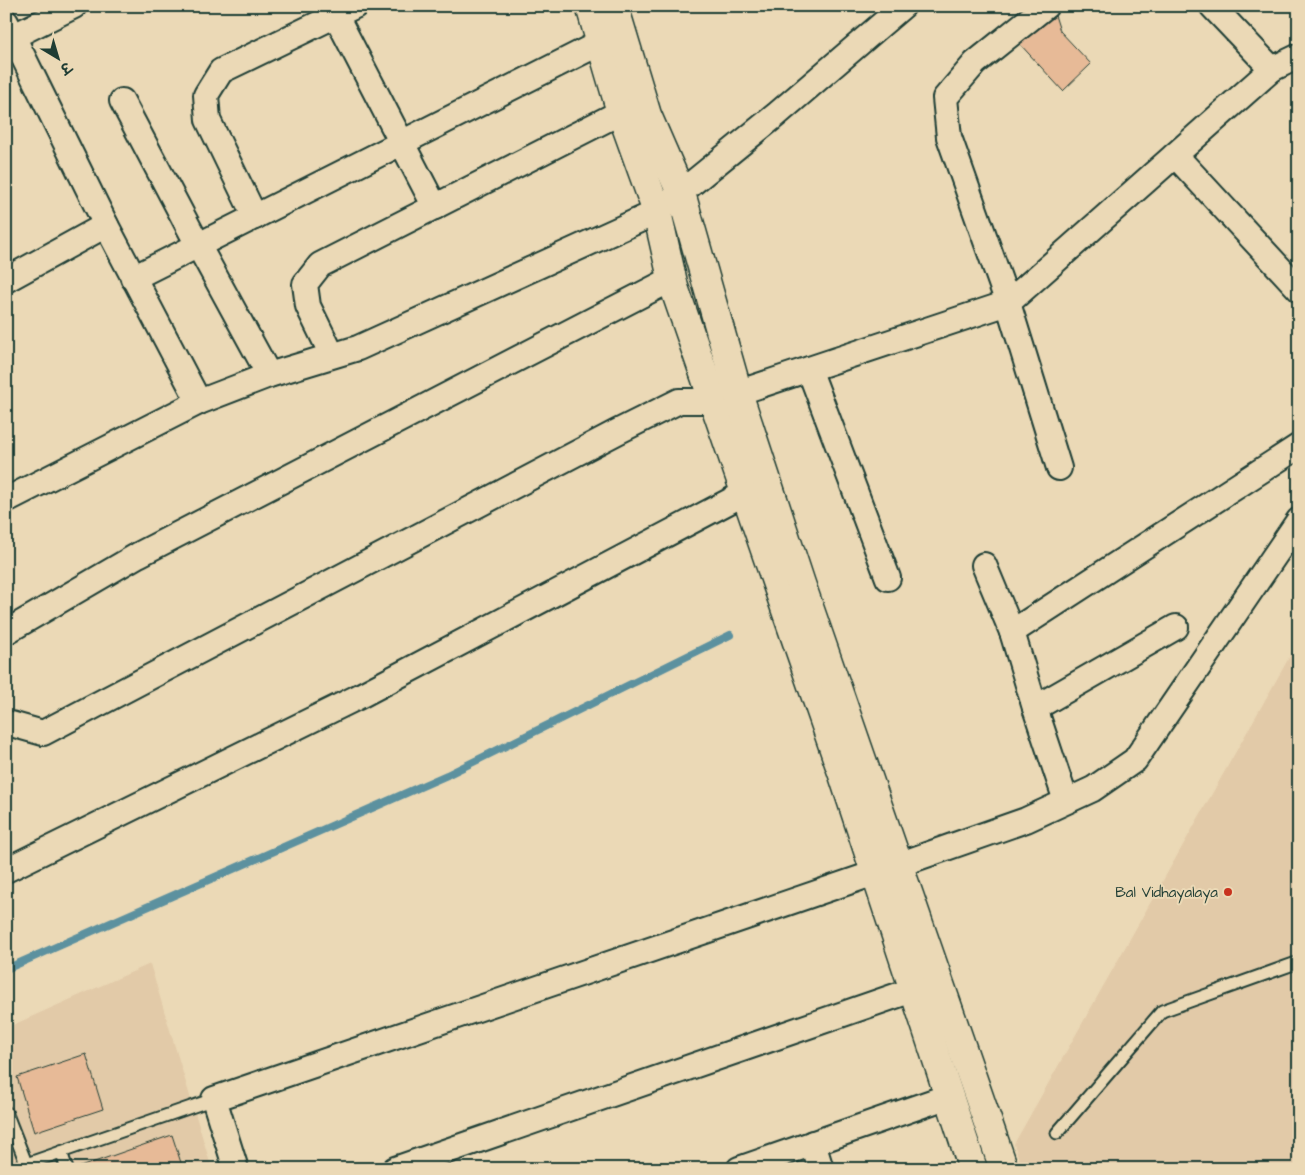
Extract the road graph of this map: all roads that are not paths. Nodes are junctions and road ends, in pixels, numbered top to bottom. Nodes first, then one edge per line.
1 (74, 6) edge
2 (590, 6) edge
3 (614, 6) edge
4 (903, 6) edge
5 (1046, 6) edge
6 (1212, 6) edge
7 (341, 9) edge
8 (9, 33) edge
9 (612, 42) junction
10 (1299, 56) edge
11 (1272, 70) junction
12 (122, 101) dead end
13 (621, 112) junction
14 (402, 142) junction
15 (1175, 155) junction
16 (681, 193) junction
17 (435, 207) junction
18 (657, 212) junction
19 (255, 217) junction
20 (106, 226) junction
21 (198, 245) junction
22 (133, 278) junction
23 (6, 280) edge
24 (672, 280) junction
25 (1299, 289) edge
26 (1008, 303) junction
27 (332, 355) junction
28 (809, 369) junction
29 (269, 375) junction
30 (726, 397) junction
31 (199, 402) junction
32 (1299, 446) edge
33 (1059, 468) dead end
34 (745, 493) junction
35 (6, 500) edge
36 (1299, 520) edge
37 (984, 565) dead end
38 (888, 578) dead end
39 (1176, 627) dead end
40 (6, 632) edge
41 (1012, 632) junction
42 (1035, 708) junction
43 (6, 726) edge
44 (1066, 801) junction
45 (887, 869) junction
46 (6, 870) edge
47 (1299, 962) edge
48 (939, 981) junction
49 (914, 990) junction
50 (949, 1096) junction
51 (214, 1099) junction
52 (6, 1112) edge
53 (1057, 1133) dead end
54 (813, 1143) junction
55 (61, 1152) junction
56 (26, 1163) junction
57 (12, 1169) edge
58 (67, 1169) edge
59 (236, 1169) edge
60 (395, 1169) edge
61 (739, 1169) edge
62 (821, 1169) edge
63 (973, 1169) edge
64 (1004, 1169) edge

1 - 8 street
2 - 9 street
3 - 9 street
4 - 16 street
5 - 26 street
6 - 11 street
7 - 14 street
7 - 19 street
8 - 20 street
9 - 13 street
9 - 14 street
9 - 16 street
10 - 11 street
11 - 15 street
12 - 21 street
13 - 17 street
13 - 18 street
14 - 17 street
14 - 19 street
15 - 25 street
15 - 26 street
16 - 18 street
16 - 30 street
17 - 27 street
18 - 24 street
18 - 27 street
19 - 21 street
20 - 22 street
20 - 23 street
21 - 22 street
21 - 29 street
22 - 31 street
24 - 30 street
24 - 40 street
26 - 28 street
26 - 33 street
27 - 29 street
28 - 30 street
28 - 38 street
29 - 31 street
30 - 34 street
30 - 43 street
30 - 45 street
31 - 35 street
32 - 41 street
34 - 45 street
34 - 46 street
36 - 44 street
37 - 41 street
39 - 42 street
41 - 42 street
42 - 44 street
44 - 45 street
45 - 48 street
45 - 49 street
45 - 51 street
47 - 53 lane
48 - 49 street
48 - 64 street
49 - 50 street
49 - 60 street
50 - 54 street
50 - 63 street
51 - 55 lane
51 - 59 street
52 - 56 lane
54 - 61 street
54 - 62 street
55 - 56 lane
55 - 58 lane
56 - 57 lane

